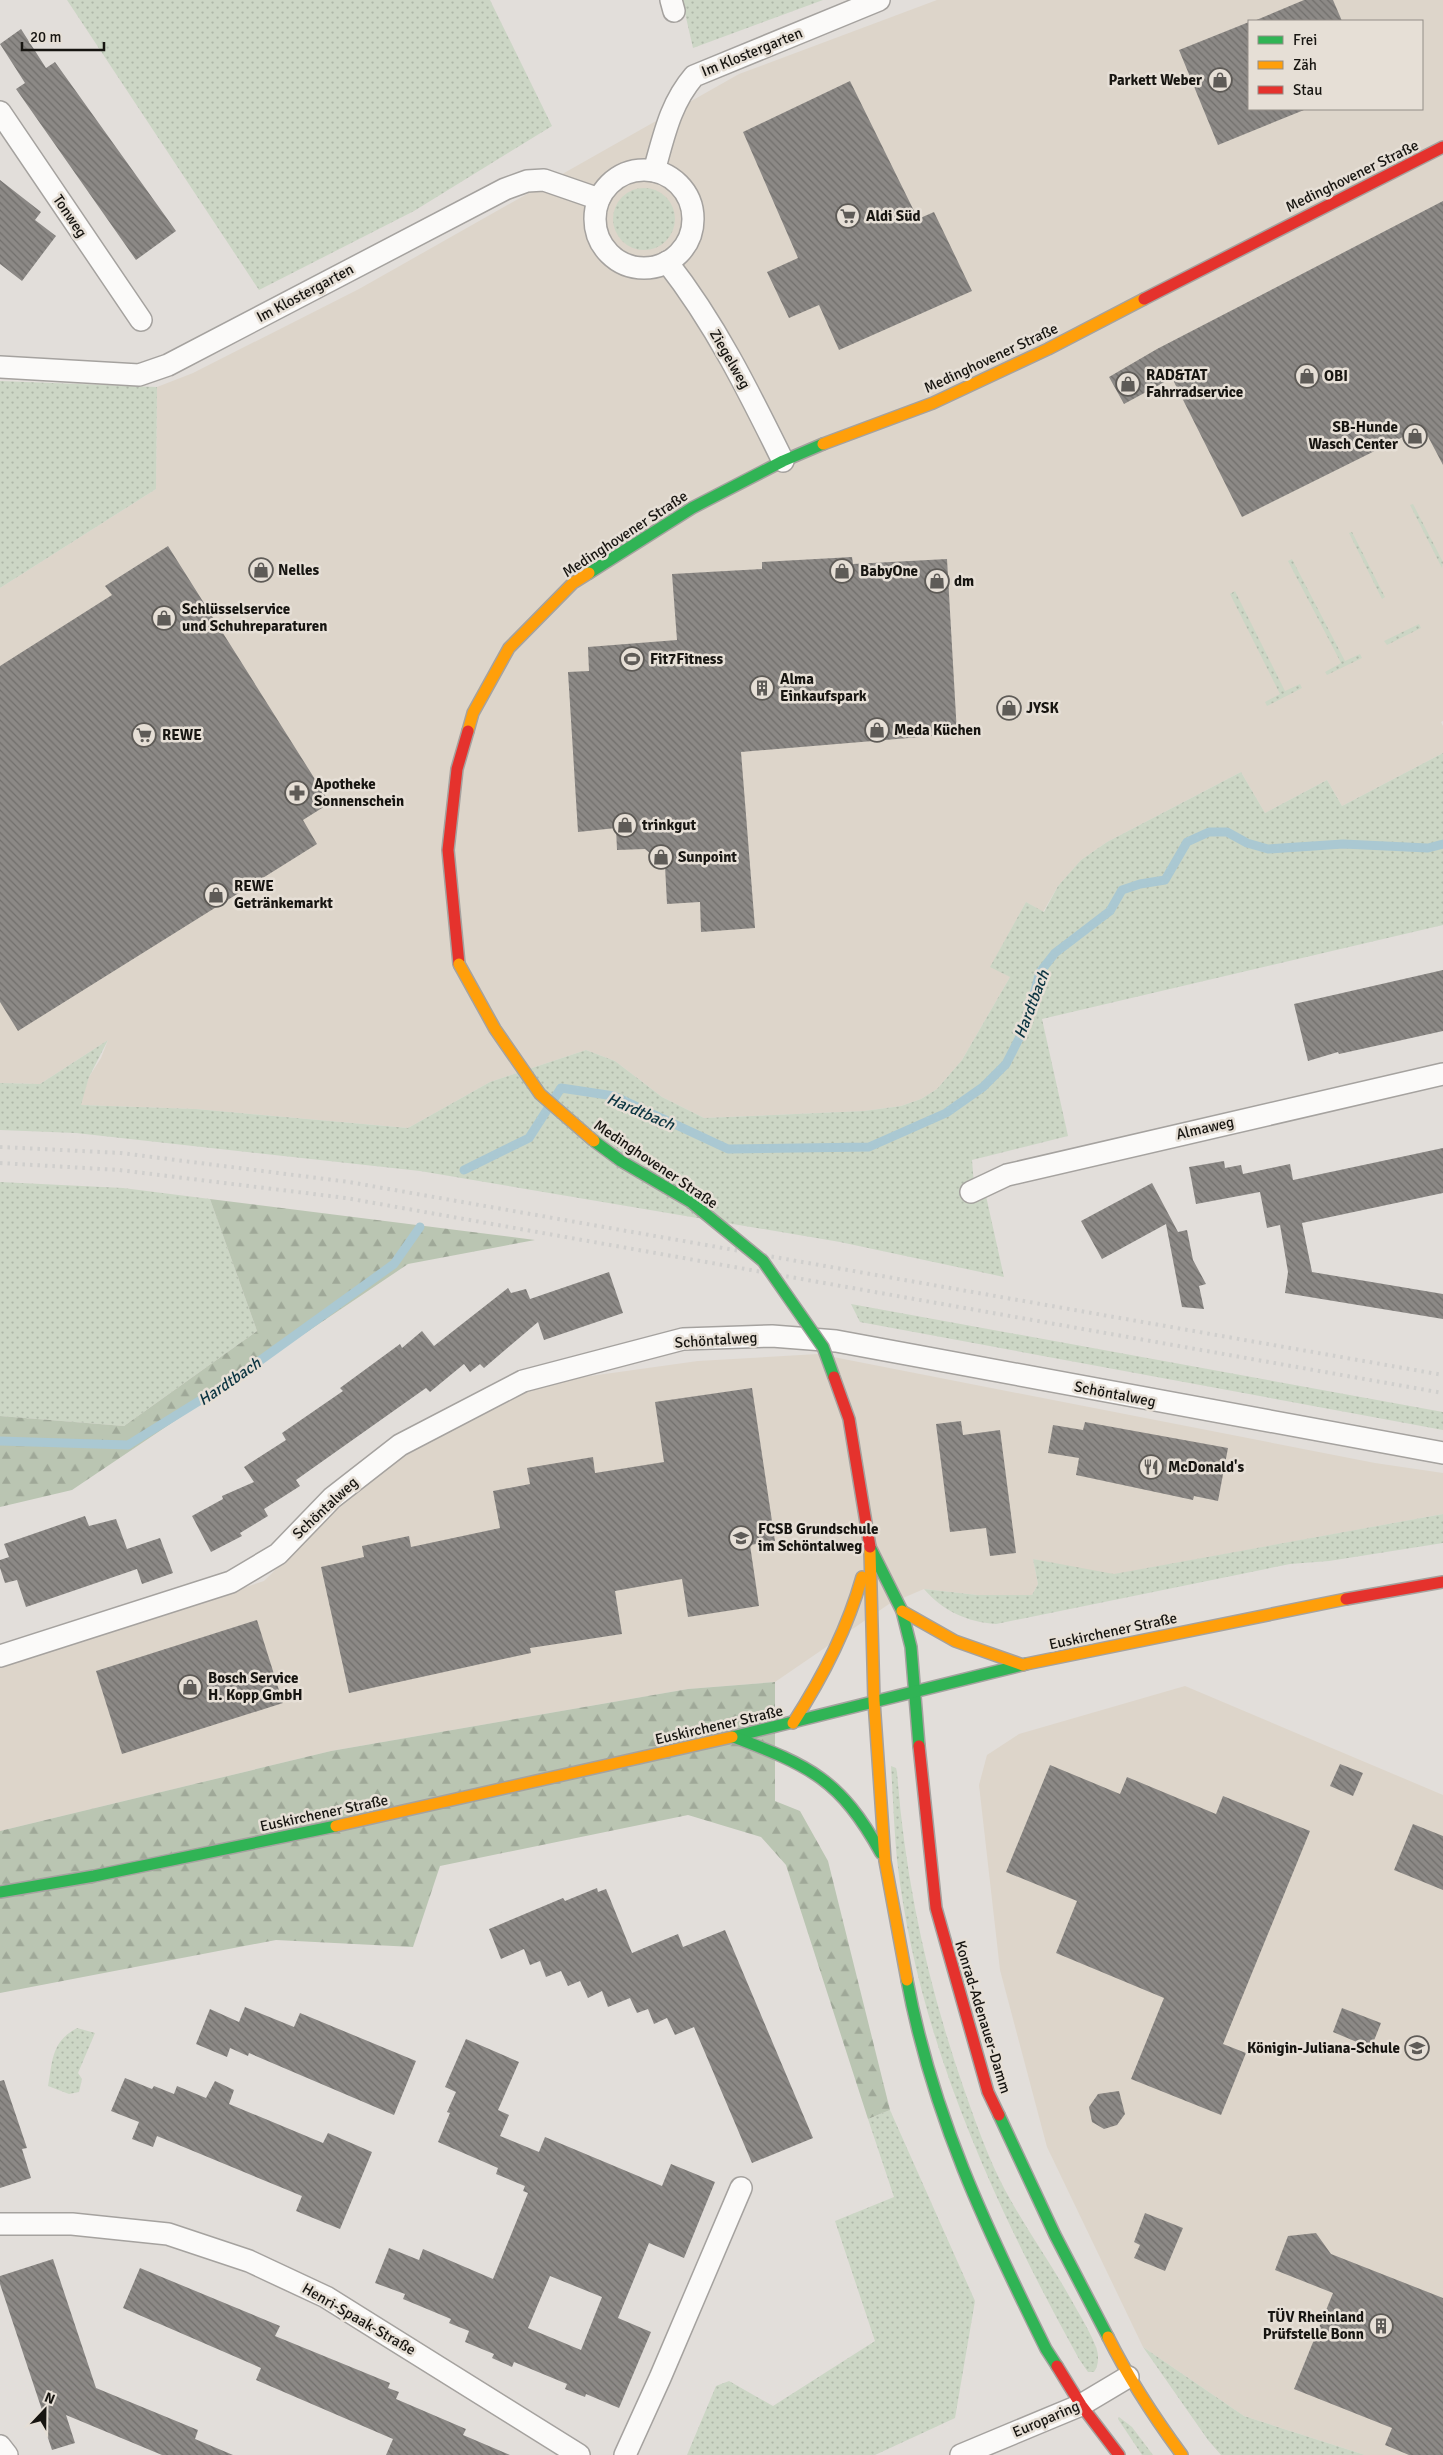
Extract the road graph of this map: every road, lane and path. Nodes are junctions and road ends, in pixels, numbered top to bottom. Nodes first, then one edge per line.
1 (879, 0) edge
2 (0, 112) edge
3 (1443, 148) edge
4 (654, 171) junction
5 (599, 199) junction
6 (667, 262) junction
7 (140, 320) dead end
8 (0, 367) edge
9 (783, 461) junction
10 (1443, 1074) edge
11 (971, 1192) dead end
12 (1443, 1454) edge
13 (870, 1547) junction
14 (1443, 1582) edge
15 (902, 1611) junction
16 (0, 1656) edge
17 (1023, 1665) junction
18 (915, 1691) junction
19 (874, 1701) junction
20 (793, 1723) junction
21 (734, 1737) junction
22 (885, 1861) junction
23 (0, 1892) edge
24 (741, 2188) dead end
25 (0, 2224) edge
26 (1128, 2377) junction
27 (1081, 2405) junction
28 (0, 2446) edge
29 (7, 2455) edge
30 (580, 2455) edge
31 (625, 2455) edge
32 (961, 2455) edge
33 (1118, 2455) edge
34 (1182, 2455) edge

1 - 4 street, Im Klostergarten
2 - 7 street, Tonweg
3 - 9 main road, Medinghovener Straße
4 - 5 street
4 - 6 street
5 - 6 street
5 - 8 street, Im Klostergarten
6 - 9 street, Ziegelweg
9 - 13 main road, Medinghovener Straße, bridge
10 - 11 street, Almaweg
12 - 16 street, Schöntalweg
13 - 15 main road, Medinghovener Straße
13 - 19 main road, Medinghovener Straße
13 - 20 main road
14 - 17 main road, Euskirchener Straße
15 - 17 main road
15 - 18 main road, Medinghovener Straße
17 - 18 main road, Euskirchener Straße
18 - 19 main road, Euskirchener Straße
18 - 26 main road, Konrad-Adenauer-Damm
19 - 20 main road, Euskirchener Straße
19 - 22 main road
20 - 21 main road, Euskirchener Straße
21 - 22 main road
21 - 23 main road, Euskirchener Straße
22 - 27 main road
24 - 31 street
25 - 30 street, Henri-Spaak-Straße
26 - 27 street, Europaring
26 - 34 main road, Konrad-Adenauer-Damm
27 - 32 street, Europaring
27 - 33 main road
28 - 29 street

